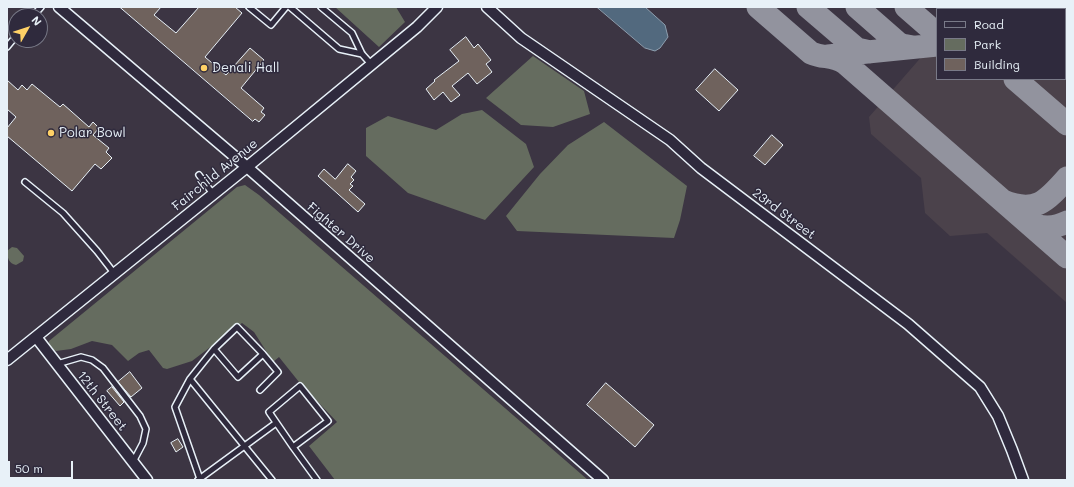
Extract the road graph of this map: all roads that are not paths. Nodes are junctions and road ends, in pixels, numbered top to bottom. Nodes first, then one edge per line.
1 (59, 7) edge
2 (249, 7) edge
3 (286, 7) edge
4 (290, 7) edge
5 (321, 7) edge
6 (437, 7) edge
7 (487, 7) edge
8 (362, 54) junction
9 (371, 64) junction
10 (247, 167) junction
11 (199, 175) dead end
12 (26, 182) dead end
13 (213, 194) junction
14 (114, 273) junction
15 (36, 337) junction
16 (214, 349) junction
17 (263, 354) junction
18 (7, 360) edge
19 (57, 364) junction
20 (190, 379) junction
21 (260, 390) dead end
22 (276, 423) junction
23 (245, 446) junction
24 (293, 447) junction
25 (133, 463) junction
26 (199, 479) edge
27 (147, 480) edge
28 (272, 480) edge
29 (317, 480) edge
30 (603, 480) edge
31 (1023, 480) edge

1 - 10 street, Fighter Drive
2 - 3 lane
4 - 8 lane
5 - 8 lane
6 - 9 street, Fairchild Avenue
7 - 31 street, 23rd Street
8 - 9 lane
9 - 10 street, Fairchild Avenue
10 - 13 street, Fairchild Avenue
10 - 30 street, Fighter Drive
11 - 13 lane
12 - 14 lane
13 - 14 street, Fairchild Avenue
14 - 15 street, Fairchild Avenue
15 - 18 street, Fairchild Avenue
15 - 19 street, 12th Street
16 - 17 lane
16 - 17 lane
16 - 20 lane
17 - 21 lane
19 - 25 street, 12th Street
19 - 25 lane
20 - 23 lane
20 - 26 lane
22 - 23 lane
22 - 24 lane
22 - 24 lane
23 - 26 lane
23 - 28 lane
24 - 29 lane
25 - 27 street, 12th Street

